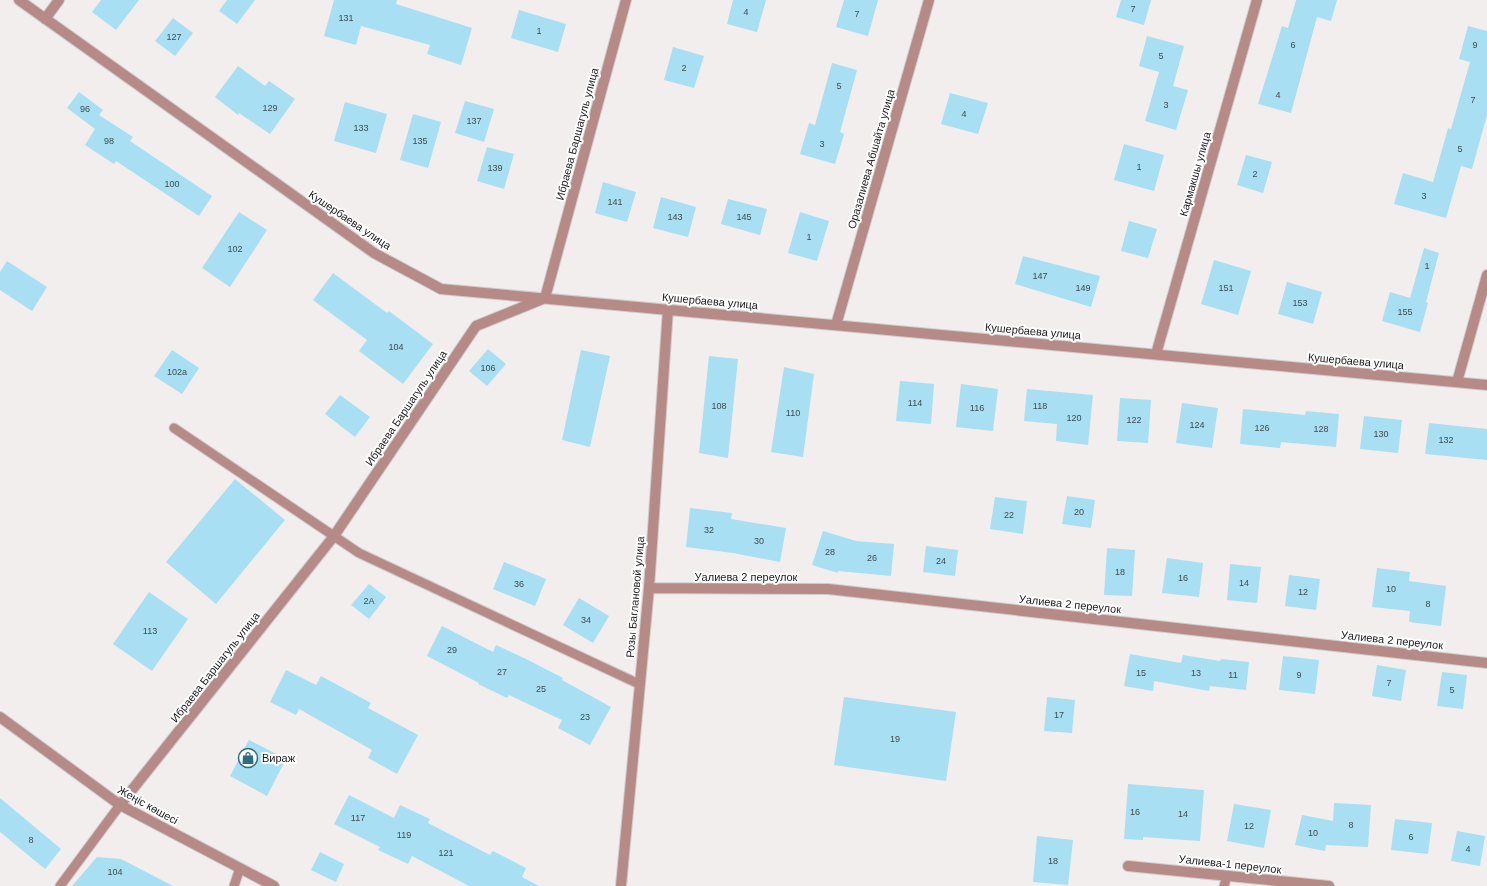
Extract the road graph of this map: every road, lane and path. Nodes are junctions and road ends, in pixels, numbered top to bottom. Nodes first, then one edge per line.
1 (19, 0) edge
2 (59, 0) edge
3 (626, 0) edge
4 (929, 0) edge
5 (1257, 0) edge
6 (45, 19) junction
7 (1487, 275) edge
8 (545, 298) junction
9 (668, 309) junction
10 (836, 325) junction
11 (1156, 354) junction
12 (1457, 382) junction
13 (1487, 385) edge
14 (174, 428) dead end
15 (334, 536) junction
16 (649, 588) junction
17 (1487, 663) edge
18 (639, 684) junction
19 (0, 717) edge
20 (120, 805) junction
21 (1128, 866) dead end
22 (240, 868) junction
23 (1227, 876) junction
24 (60, 886) edge
25 (234, 886) edge
26 (274, 886) edge
27 (621, 886) edge
28 (1224, 886) edge
29 (1329, 886) edge

1 - 6 street, Кушербаева улица
2 - 6 street
3 - 8 street, Ибраева Баршагуль улица
4 - 10 street, Оразалиева Абшайта улица
5 - 11 street, Кармакшы улица
6 - 8 street, Кушербаева улица
7 - 12 street
8 - 9 street, Кушербаева улица
8 - 15 street, Ибраева Баршагуль улица
9 - 10 street, Кушербаева улица
9 - 16 street, Розы Баглановой улица
10 - 11 street, Кушербаева улица
11 - 12 street, Кушербаева улица
12 - 13 street, Кушербаева улица
14 - 15 lane
15 - 18 lane
15 - 20 street, Ибраева Баршагуль улица
16 - 17 street, Уалиева 2 переулок
16 - 18 street, Розы Баглановой улица
18 - 27 street, Розы Баглановой улица
19 - 20 street, Жеңіс көшесі
20 - 22 street, Жеңіс көшесі
20 - 24 lane
21 - 23 street, Уалиева-1 переулок
22 - 25 lane
22 - 26 street, Жеңіс көшесі
23 - 28 lane
23 - 29 street, Уалиева-1 переулок

